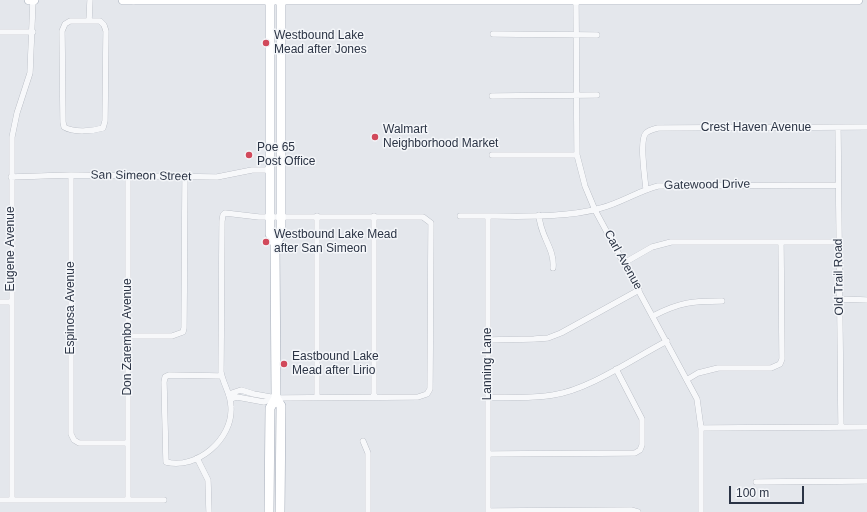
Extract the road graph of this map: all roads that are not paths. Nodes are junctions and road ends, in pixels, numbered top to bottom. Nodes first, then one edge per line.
1 (29, 0) edge
2 (33, 0) edge
3 (90, 0) edge
4 (123, 0) edge
5 (134, 0) edge
6 (270, 0) edge
7 (281, 0) edge
8 (394, 0) edge
9 (421, 0) edge
10 (858, 0) edge
11 (576, 1) edge
12 (723, 1) edge
13 (89, 21) junction
14 (0, 32) edge
15 (33, 32) junction
16 (493, 34) dead end
17 (597, 34) dead end
18 (576, 35) junction
19 (270, 81) junction
20 (576, 95) junction
21 (597, 95) dead end
22 (492, 96) dead end
23 (270, 120) junction
24 (280, 120) junction
25 (867, 127) edge
26 (838, 128) junction
27 (281, 150) junction
28 (578, 154) junction
29 (492, 155) dead end
30 (270, 170) junction
31 (71, 175) junction
32 (128, 176) junction
33 (185, 176) junction
34 (11, 177) junction
35 (838, 185) junction
36 (646, 189) junction
37 (281, 197) junction
38 (595, 210) junction
39 (539, 215) junction
40 (281, 216) junction
41 (317, 216) junction
42 (374, 216) junction
43 (460, 216) dead end
44 (488, 216) junction
45 (271, 217) junction
46 (782, 242) junction
47 (839, 242) junction
48 (275, 244) junction
49 (624, 263) junction
50 (553, 268) dead end
51 (639, 290) junction
52 (840, 299) junction
53 (867, 300) edge
54 (722, 301) dead end
55 (0, 302) edge
56 (11, 302) junction
57 (653, 316) junction
58 (128, 336) junction
59 (488, 340) junction
60 (667, 340) junction
61 (616, 369) junction
62 (222, 376) junction
63 (688, 379) junction
64 (230, 397) junction
65 (317, 397) junction
66 (374, 397) junction
67 (488, 397) junction
68 (276, 398) junction
69 (841, 427) junction
70 (867, 427) edge
71 (701, 428) junction
72 (363, 441) dead end
73 (127, 442) junction
74 (488, 454) junction
75 (197, 458) junction
76 (269, 475) junction
77 (280, 475) junction
78 (867, 481) edge
79 (756, 482) dead end
80 (128, 499) junction
81 (0, 500) edge
82 (12, 500) junction
83 (164, 500) dead end
84 (209, 512) edge
85 (269, 512) edge
86 (280, 512) edge
87 (368, 512) edge
88 (488, 512) edge
89 (638, 512) edge
90 (702, 512) edge

1 - 2 main road
2 - 15 street, Eugene Avenue
3 - 13 street
4 - 5 main road
5 - 6 main road
6 - 7 main road
6 - 19 main road
7 - 8 main road
7 - 24 main road
8 - 9 main road
9 - 11 main road
10 - 12 main road
11 - 12 main road
11 - 18 street, Carl Avenue
13 - 13 street
14 - 15 street
15 - 34 street, Eugene Avenue
16 - 18 street
17 - 18 street
18 - 20 street, Carl Avenue
19 - 23 main road
19 - 24 main road
20 - 21 street
20 - 22 street
20 - 28 street, Carl Avenue
23 - 27 main road
23 - 30 main road
24 - 27 main road
25 - 26 street, Crest Haven Avenue
26 - 35 street, Old Trail Road
26 - 36 street, Crest Haven Avenue
27 - 37 main road
28 - 29 street
28 - 38 street, Carl Avenue
30 - 33 street, San Simeon Street
30 - 37 main road
30 - 45 main road
31 - 32 street, San Simeon Street
31 - 34 street, San Simeon Street
31 - 73 street, Espinosa Avenue
32 - 33 street, San Simeon Street
32 - 58 street, Don Zarembo Avenue
33 - 58 street
34 - 56 street, Eugene Avenue
35 - 36 street, Gatewood Drive
35 - 47 street, Old Trail Road
36 - 38 street, Gatewood Drive
37 - 40 main road
38 - 39 street, Gatewood Drive
38 - 49 street, Carl Avenue
39 - 44 street, Gatewood Drive
39 - 50 street
40 - 41 street
40 - 45 street
40 - 48 main road
41 - 42 street
41 - 65 street
42 - 66 street
42 - 66 street
43 - 44 street, Gatewood Drive
44 - 59 street, Lanning Lane
45 - 48 main road
45 - 62 street
46 - 47 street
46 - 49 street
46 - 63 street
47 - 52 street, Old Trail Road
48 - 68 main road
49 - 51 street, Carl Avenue
51 - 57 street, Carl Avenue
51 - 59 street
52 - 53 street
52 - 69 street, Old Trail Road
54 - 57 street
55 - 56 street
56 - 82 street, Eugene Avenue
57 - 60 street, Carl Avenue
58 - 73 street, Don Zarembo Avenue
59 - 67 street, Lanning Lane
60 - 61 street
60 - 63 street, Carl Avenue
61 - 67 street
61 - 74 street
62 - 64 street
62 - 75 street
63 - 71 street, Carl Avenue
64 - 68 street
64 - 75 street
65 - 66 street
65 - 68 street
67 - 74 street, Lanning Lane
68 - 76 main road
68 - 77 main road
69 - 70 street
69 - 71 street
71 - 90 street, Carl Avenue
72 - 87 street
73 - 80 street, Don Zarembo Avenue
74 - 88 street, Lanning Lane
75 - 84 street
76 - 77 main road
76 - 85 main road
77 - 86 main road
78 - 79 street
80 - 82 street
80 - 83 street
81 - 82 street
88 - 89 street

